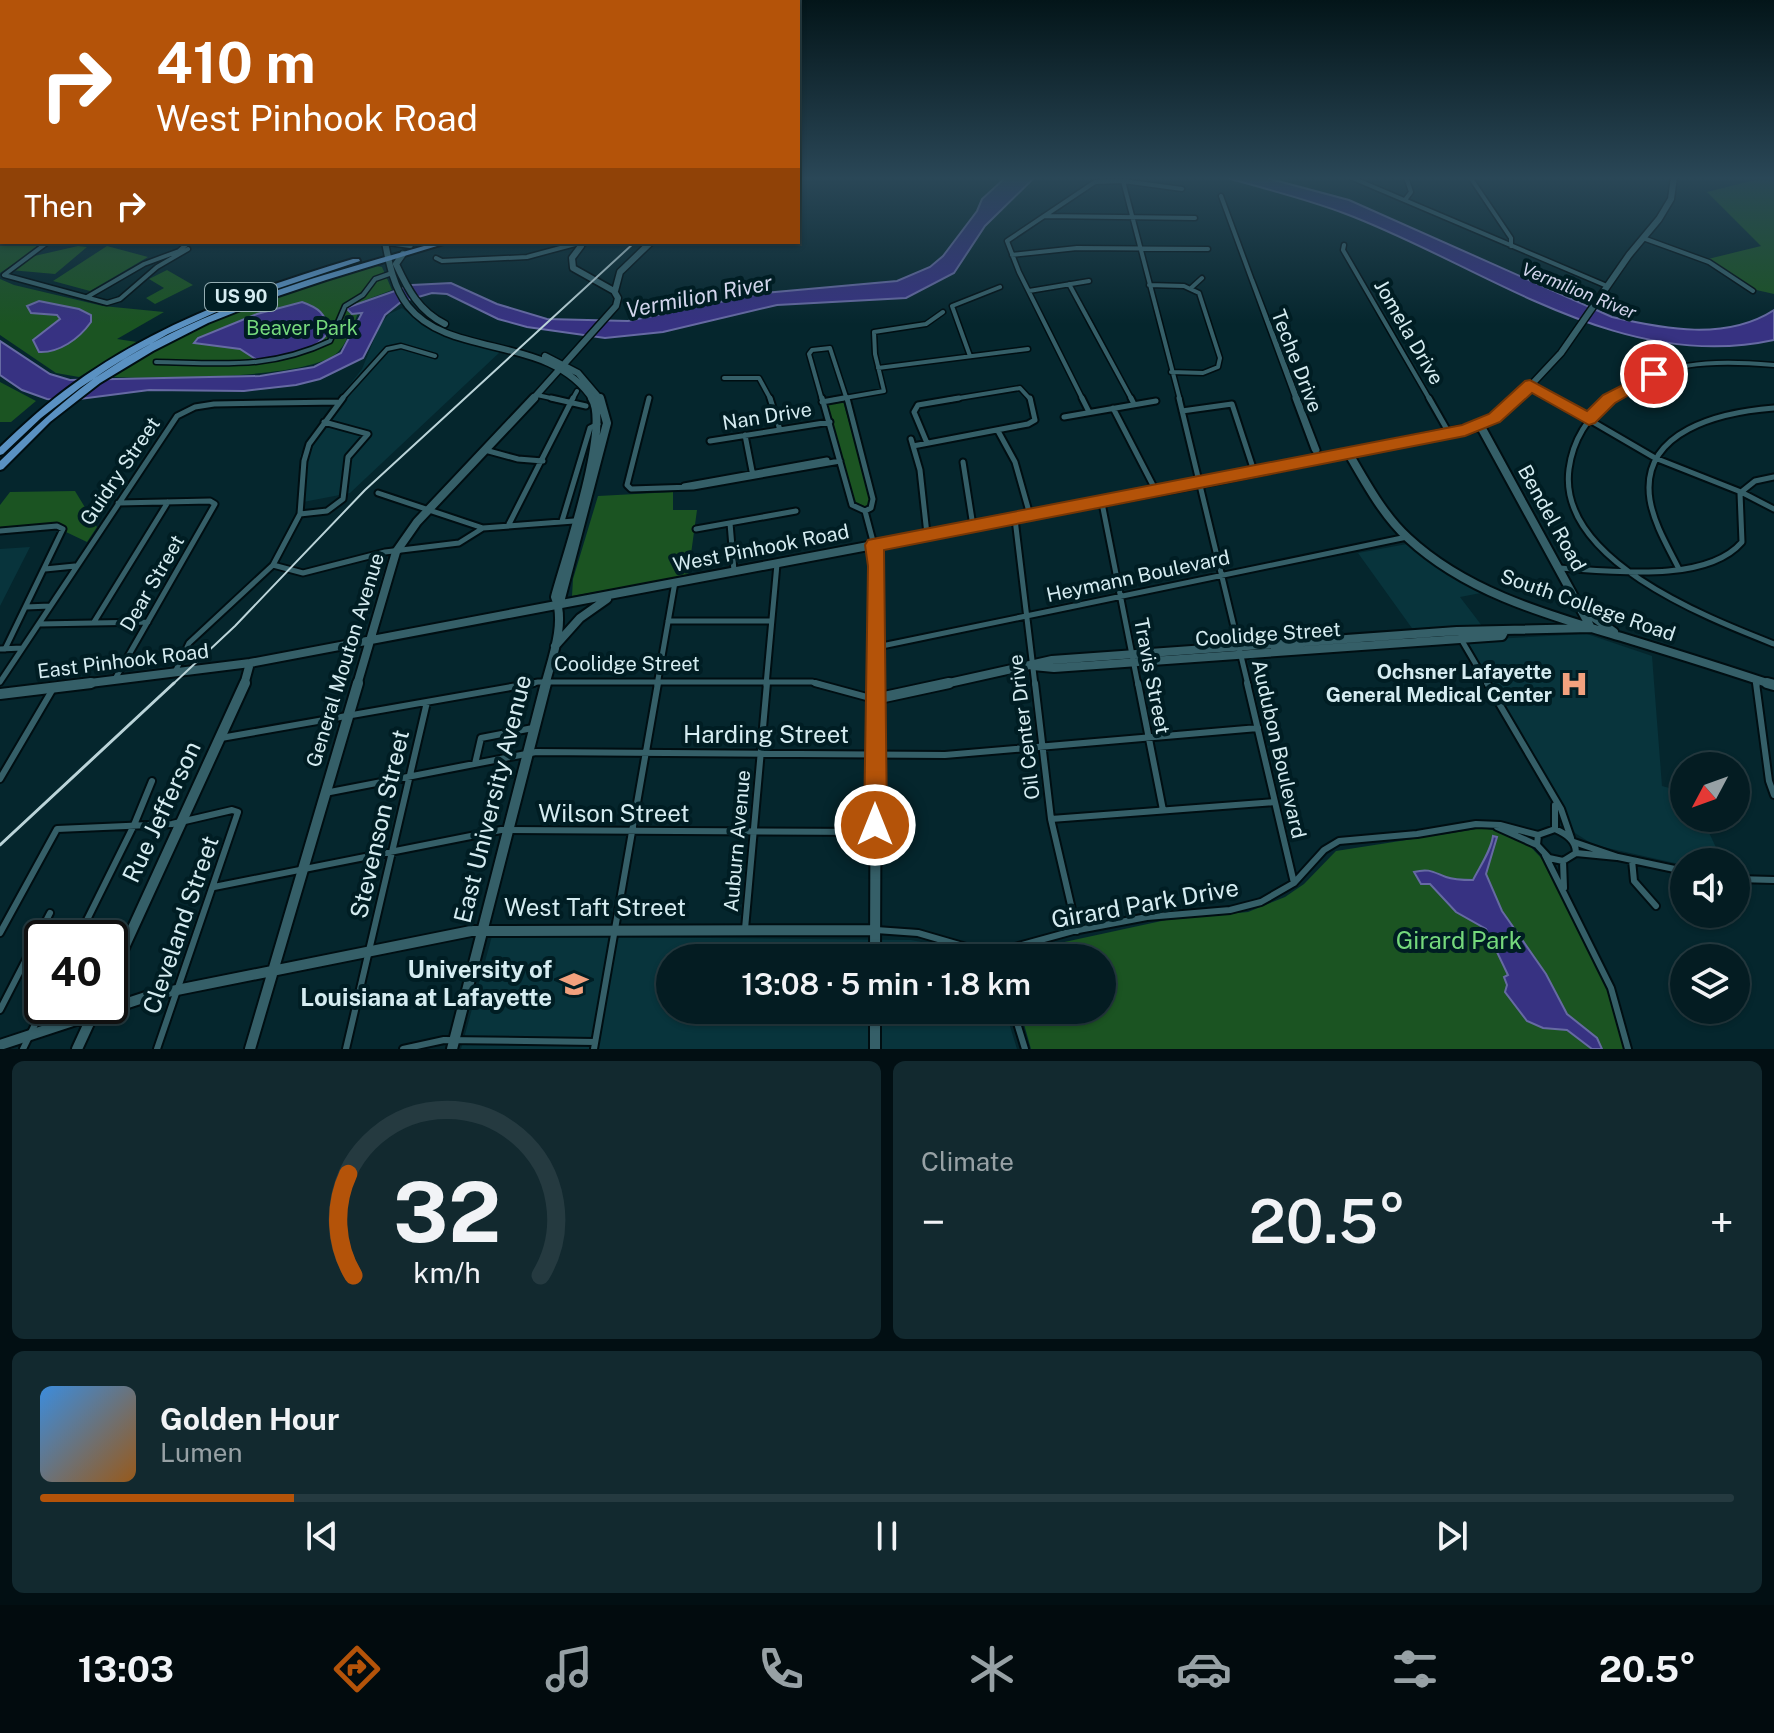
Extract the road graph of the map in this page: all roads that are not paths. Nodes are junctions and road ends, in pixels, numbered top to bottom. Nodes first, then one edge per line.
1 (1028, 226) edge
2 (1134, 226) edge
3 (1232, 226) edge
4 (1464, 226) edge
5 (1503, 226) edge
6 (1652, 226) edge
7 (1642, 238) junction
8 (45, 244) edge
9 (187, 244) edge
10 (387, 244) edge
11 (402, 244) edge
12 (414, 244) edge
13 (439, 244) edge
14 (578, 244) edge
15 (581, 244) edge
16 (649, 244) edge
17 (410, 245) junction
18 (1344, 245) dead end
19 (1511, 246) junction
20 (183, 248) junction
21 (1140, 248) junction
22 (1208, 249) dead end
23 (403, 254) junction
24 (1012, 255) junction
25 (386, 256) junction
26 (436, 258) dead end
27 (392, 273) junction
28 (1202, 278) dead end
29 (616, 279) junction
30 (400, 281) junction
31 (1089, 281) dead end
32 (604, 284) junction
33 (1069, 284) junction
34 (1149, 285) junction
35 (1607, 286) junction
36 (1000, 287) dead end
37 (1191, 288) junction
38 (615, 291) junction
39 (1029, 291) junction
40 (1753, 291) dead end
41 (86, 297) junction
42 (943, 312) dead end
43 (1028, 349) dead end
44 (435, 356) dead end
45 (970, 356) junction
46 (156, 362) dead end
47 (1774, 365) edge
48 (563, 366) junction
49 (878, 368) junction
50 (1171, 372) junction
51 (724, 378) dead end
52 (1530, 385) junction
53 (577, 391) dead end
54 (536, 394) junction
55 (649, 398) dead end
56 (846, 398) junction
57 (1156, 401) dead end
58 (339, 402) junction
59 (822, 402) junction
60 (570, 403) junction
61 (1134, 404) junction
62 (586, 406) dead end
63 (1113, 408) junction
64 (1774, 408) edge
65 (1182, 411) junction
66 (1089, 412) junction
67 (1064, 417) dead end
68 (1589, 419) junction
69 (40, 420) junction
70 (324, 422) junction
71 (830, 422) junction
72 (603, 424) junction
73 (1480, 425) junction
74 (780, 430) junction
75 (998, 431) junction
76 (1449, 433) junction
77 (745, 435) junction
78 (710, 441) dead end
79 (927, 443) junction
80 (484, 450) junction
81 (0, 452) edge
82 (1349, 454) junction
83 (1319, 456) junction
84 (1655, 458) junction
85 (840, 460) junction
86 (543, 461) junction
87 (963, 462) dead end
88 (0, 467) edge
89 (1255, 472) junction
90 (753, 474) junction
91 (1774, 477) edge
92 (1201, 483) junction
93 (1156, 491) junction
94 (1741, 492) junction
95 (378, 493) dead end
96 (168, 502) junction
97 (1102, 502) junction
98 (118, 503) junction
99 (1774, 509) edge
100 (428, 510) junction
101 (796, 511) dead end
102 (865, 511) junction
103 (300, 514) junction
104 (1031, 515) junction
105 (1015, 518) junction
106 (562, 521) junction
107 (578, 521) junction
108 (730, 523) junction
109 (508, 525) junction
110 (973, 526) junction
111 (483, 528) junction
112 (696, 529) dead end
113 (0, 531) edge
114 (927, 534) junction
115 (1408, 537) junction
116 (874, 545) junction
117 (396, 552) junction
118 (777, 563) junction
119 (273, 565) junction
120 (75, 566) junction
121 (1559, 568) junction
122 (44, 569) junction
123 (1624, 569) junction
124 (1679, 569) junction
125 (734, 571) junction
126 (1222, 576) junction
127 (675, 582) junction
128 (611, 596) junction
129 (1120, 597) junction
130 (1579, 604) junction
131 (51, 606) junction
132 (559, 606) junction
133 (26, 607) junction
134 (1531, 608) junction
135 (1026, 616) junction
136 (668, 621) junction
137 (771, 621) junction
138 (94, 622) junction
139 (149, 622) junction
140 (39, 624) junction
141 (1591, 628) junction
142 (1537, 631) junction
143 (1459, 635) junction
144 (370, 639) junction
145 (1629, 639) junction
146 (1774, 644) edge
147 (555, 646) junction
148 (23, 647) junction
149 (876, 647) junction
150 (2, 649) edge
151 (1240, 651) junction
152 (1133, 658) junction
153 (250, 663) junction
154 (1033, 665) junction
155 (175, 673) junction
156 (1756, 679) junction
157 (114, 680) junction
158 (0, 682) edge
159 (546, 682) junction
160 (657, 682) junction
161 (767, 683) junction
162 (1774, 685) edge
163 (54, 687) junction
164 (0, 694) edge
165 (875, 699) junction
166 (427, 702) junction
167 (346, 715) junction
168 (534, 728) junction
169 (1258, 728) junction
170 (1148, 737) junction
171 (221, 738) junction
172 (1042, 745) junction
173 (645, 753) junction
174 (760, 753) junction
175 (528, 754) junction
176 (875, 754) junction
177 (475, 764) junction
178 (409, 776) junction
179 (0, 779) edge
180 (152, 781) dead end
181 (324, 793) junction
182 (1774, 795) edge
183 (1275, 802) junction
184 (1555, 804) junction
185 (1163, 810) junction
186 (1051, 819) junction
187 (183, 820) junction
188 (134, 825) junction
189 (1496, 826) junction
190 (1555, 829) junction
191 (508, 831) junction
192 (633, 832) junction
193 (754, 832) junction
194 (875, 832) junction
195 (1538, 835) junction
196 (1573, 840) junction
197 (1537, 845) junction
198 (392, 852) junction
199 (1576, 853) junction
200 (1545, 855) junction
201 (1618, 857) junction
202 (1632, 860) junction
203 (1563, 861) junction
204 (1670, 868) edge
205 (301, 870) junction
206 (1750, 879) edge
207 (1774, 880) edge
208 (1294, 883) junction
209 (214, 887) junction
210 (1563, 889) junction
211 (1656, 906) dead end
212 (50, 913) dead end
213 (87, 920) edge
214 (615, 929) junction
215 (482, 930) junction
216 (745, 930) junction
217 (875, 930) junction
218 (1077, 931) junction
219 (0, 933) edge
220 (128, 939) edge
221 (875, 944) edge
222 (953, 944) edge
223 (1028, 944) edge
224 (369, 950) junction
225 (272, 970) junction
226 (178, 989) junction
227 (128, 1001) edge
228 (0, 1010) edge
229 (35, 1024) edge
230 (56, 1024) edge
231 (89, 1024) edge
232 (875, 1024) edge
233 (1017, 1024) edge
234 (30, 1034) junction
235 (0, 1045) edge
236 (453, 1045) edge
237 (595, 1046) edge
238 (23, 1049) edge
239 (77, 1049) edge
240 (157, 1049) edge
241 (250, 1049) edge
242 (346, 1049) edge
243 (403, 1049) edge
244 (875, 1049) edge
245 (1025, 1049) edge
246 (1628, 1049) edge

1 - 24 street
2 - 21 street, Audubon Boulevard
3 - 83 street, Teche Drive
4 - 19 street
5 - 19 street
6 - 7 main road, West Pinhook Road
7 - 35 main road, West Pinhook Road
7 - 40 street
8 - 41 street
9 - 20 street
10 - 25 main road
11 - 17 main road
12 - 17 highway, US 90
13 - 23 highway, US 90
14 - 26 street
15 - 32 main road
16 - 29 main road
17 - 25 highway, US 90
18 - 76 street, Jomela Drive
19 - 35 street
20 - 41 street
20 - 41 street
21 - 22 street
21 - 24 street
21 - 34 street, Audubon Boulevard
23 - 25 highway, US 90
23 - 30 main road
24 - 39 street
25 - 27 main road
25 - 69 highway, US 90
25 - 69 highway, US 90
27 - 30 main road
27 - 46 street
28 - 37 street
29 - 32 main road
29 - 38 main road, General Mouton Avenue
30 - 48 main road
31 - 33 street
32 - 38 main road
33 - 39 street
33 - 61 street
34 - 37 street
34 - 50 street, Audubon Boulevard
35 - 52 main road, West Pinhook Road
36 - 45 street
37 - 50 street
38 - 48 main road, General Mouton Avenue
39 - 66 street
42 - 49 street
43 - 45 street
44 - 58 street
45 - 49 street
47 - 68 street
48 - 54 main road, General Mouton Avenue
48 - 72 main road
49 - 56 street
50 - 65 street, Audubon Boulevard
51 - 74 street
52 - 68 street
52 - 73 main road, West Pinhook Road
53 - 60 street
54 - 60 street
54 - 80 main road, General Mouton Avenue
55 - 90 street
56 - 59 street
56 - 59 street
56 - 102 street
57 - 61 street
58 - 70 street
58 - 98 street, Guidry Street
59 - 71 street
60 - 62 street
60 - 86 street
61 - 63 street
63 - 66 street
63 - 93 street
64 - 84 street
65 - 89 street
65 - 92 street, Audubon Boulevard
66 - 67 street
68 - 84 street
68 - 123 street
69 - 81 highway, US 90
69 - 88 highway, US 90
70 - 103 street
70 - 103 street
71 - 74 street, Nan Drive
71 - 85 street
72 - 106 street
72 - 107 main road, East University Avenue
73 - 76 main road, West Pinhook Road
73 - 121 main road, Bendel Road
74 - 77 street, Nan Drive
75 - 79 street
75 - 79 street
75 - 104 street
76 - 82 main road, West Pinhook Road
77 - 78 street, Nan Drive
77 - 90 street
79 - 114 street
80 - 86 street
80 - 100 main road, General Mouton Avenue
82 - 83 main road, West Pinhook Road
82 - 115 main road, South College Road
83 - 89 main road, West Pinhook Road
84 - 94 street
84 - 124 street
85 - 90 street
85 - 102 street
86 - 109 street
87 - 110 street
89 - 92 main road, West Pinhook Road
91 - 94 street
92 - 93 main road, West Pinhook Road
92 - 126 street, Audubon Boulevard
93 - 97 main road, West Pinhook Road
94 - 99 street
94 - 124 street
95 - 100 street
96 - 98 street
96 - 138 street
96 - 139 street, Dear Street
97 - 104 main road, West Pinhook Road
97 - 129 street, Travis Street
98 - 120 street, Guidry Street
100 - 111 street
100 - 117 main road, General Mouton Avenue
101 - 108 street
102 - 116 street
103 - 119 street
104 - 105 main road, West Pinhook Road
105 - 110 main road, West Pinhook Road
105 - 135 street, Oil Center Drive
106 - 107 street
106 - 109 street
107 - 132 main road, East University Avenue
108 - 112 street
108 - 125 street
109 - 111 street
110 - 114 main road, West Pinhook Road
111 - 117 street
113 - 122 street
114 - 116 main road, West Pinhook Road
115 - 126 street, Heymann Boulevard
115 - 134 main road, South College Road
116 - 118 main road, West Pinhook Road
116 - 149 main road
117 - 119 street
117 - 144 main road, General Mouton Avenue
118 - 125 main road, West Pinhook Road
118 - 137 street, Auburn Avenue
119 - 155 street
120 - 122 street
120 - 131 street, Guidry Street
121 - 123 street
121 - 130 main road, Bendel Road
122 - 133 street
123 - 124 street
123 - 146 street
125 - 127 main road, West Pinhook Road
126 - 129 street, Heymann Boulevard
126 - 151 street, Audubon Boulevard
127 - 128 main road, West Pinhook Road
127 - 136 street
128 - 132 main road, West Pinhook Road
128 - 147 main road
129 - 135 street, Heymann Boulevard
129 - 152 street, Travis Street
130 - 141 main road, Bendel Road
130 - 145 main road
131 - 133 street
131 - 140 street, Guidry Street
132 - 144 main road, West Pinhook Road
132 - 147 main road, East University Avenue
133 - 150 street
134 - 141 main road, South College Road
134 - 142 main road
135 - 149 street, Heymann Boulevard
135 - 154 street, Oil Center Drive
136 - 137 street
136 - 160 street
137 - 161 street, Auburn Avenue
138 - 139 street
138 - 140 street
139 - 157 street, Dear Street
140 - 148 street, Guidry Street
141 - 142 main road, Coolidge Street
141 - 145 main road, South College Road
142 - 143 main road, Coolidge Street
143 - 151 main road, Coolidge Street
143 - 184 street
144 - 153 main road, West Pinhook Road
144 - 167 main road, General Mouton Avenue
145 - 156 main road, South College Road
147 - 159 main road, East University Avenue
148 - 150 street
148 - 158 street, Guidry Street
149 - 165 main road
151 - 152 main road, Coolidge Street
151 - 169 street, Audubon Boulevard
152 - 154 main road, Coolidge Street
152 - 170 street, Travis Street
153 - 155 main road, East Pinhook Road
153 - 171 main road, Rue Jefferson
154 - 165 main road, Coolidge Street
154 - 172 street, Oil Center Drive
155 - 157 main road, East Pinhook Road
156 - 162 main road, South College Road
156 - 182 street
157 - 163 main road, East Pinhook Road
159 - 160 street, Coolidge Street
159 - 166 street, Coolidge Street
159 - 168 main road, East University Avenue
160 - 161 street, Coolidge Street
160 - 173 street
161 - 165 street, Coolidge Street
161 - 174 street, Auburn Avenue
163 - 164 main road, East Pinhook Road
163 - 179 street
165 - 176 main road
166 - 167 street, Coolidge Street
166 - 178 street, Stevenson Street
167 - 171 street, Coolidge Street
167 - 181 main road, General Mouton Avenue
168 - 175 main road, East University Avenue
168 - 177 street
169 - 170 street, Harding Street
169 - 183 street, Audubon Boulevard
170 - 172 street, Harding Street
170 - 185 street, Travis Street
171 - 187 main road, Rue Jefferson
172 - 176 street, Harding Street
172 - 186 street, Oil Center Drive
173 - 174 street, Harding Street
173 - 175 street, Harding Street
173 - 192 street
174 - 176 street, Harding Street
174 - 193 street, Auburn Avenue
175 - 177 street, Harding Street
175 - 191 main road, East University Avenue
176 - 194 main road
177 - 178 street, Harding Street
178 - 181 street, Harding Street
178 - 198 street, Stevenson Street
180 - 188 street
181 - 205 main road, General Mouton Avenue
183 - 185 street
183 - 208 street, Audubon Boulevard
184 - 190 street
184 - 196 street
185 - 186 street
186 - 218 street, Oil Center Drive
187 - 188 street
187 - 209 street, Cleveland Street
187 - 220 main road, Rue Jefferson
188 - 213 street
188 - 219 street
189 - 195 street, Girard Park Drive
189 - 197 street, Girard Park Drive
189 - 208 street, Girard Park Drive
190 - 195 street
190 - 196 street
191 - 192 street, Wilson Street
191 - 198 street, Wilson Street
191 - 215 main road, East University Avenue
192 - 193 street, Wilson Street
192 - 214 street
193 - 194 street, Wilson Street
193 - 216 street, Auburn Avenue
194 - 217 main road
195 - 197 street
196 - 199 street
196 - 201 street
197 - 200 street
198 - 205 street, Wilson Street
198 - 224 street, Stevenson Street
199 - 201 street
199 - 203 street
200 - 203 street
200 - 210 street
201 - 202 street
202 - 204 street
202 - 211 street
203 - 210 street
205 - 209 street, Wilson Street
205 - 225 main road, General Mouton Avenue
206 - 207 street
208 - 218 street, Girard Park Drive
209 - 226 street, Cleveland Street
210 - 246 street
212 - 228 street
214 - 215 main road, West Taft Street
214 - 216 main road, West Taft Street
214 - 237 street
215 - 224 main road, West Taft Street
215 - 236 main road, East University Avenue
216 - 217 main road, West Taft Street
217 - 221 main road
217 - 222 street, Girard Park Drive
218 - 223 street, Girard Park Drive
224 - 225 main road, West Taft Street
224 - 242 street, Stevenson Street
225 - 226 main road, West Taft Street
225 - 241 main road, General Mouton Avenue
226 - 227 main road, West Taft Street
226 - 240 street, Cleveland Street
229 - 234 street
230 - 234 main road, West Taft Street
231 - 239 main road
232 - 244 main road
233 - 245 street
234 - 235 main road, West Taft Street
234 - 238 street
236 - 237 street
236 - 243 street

